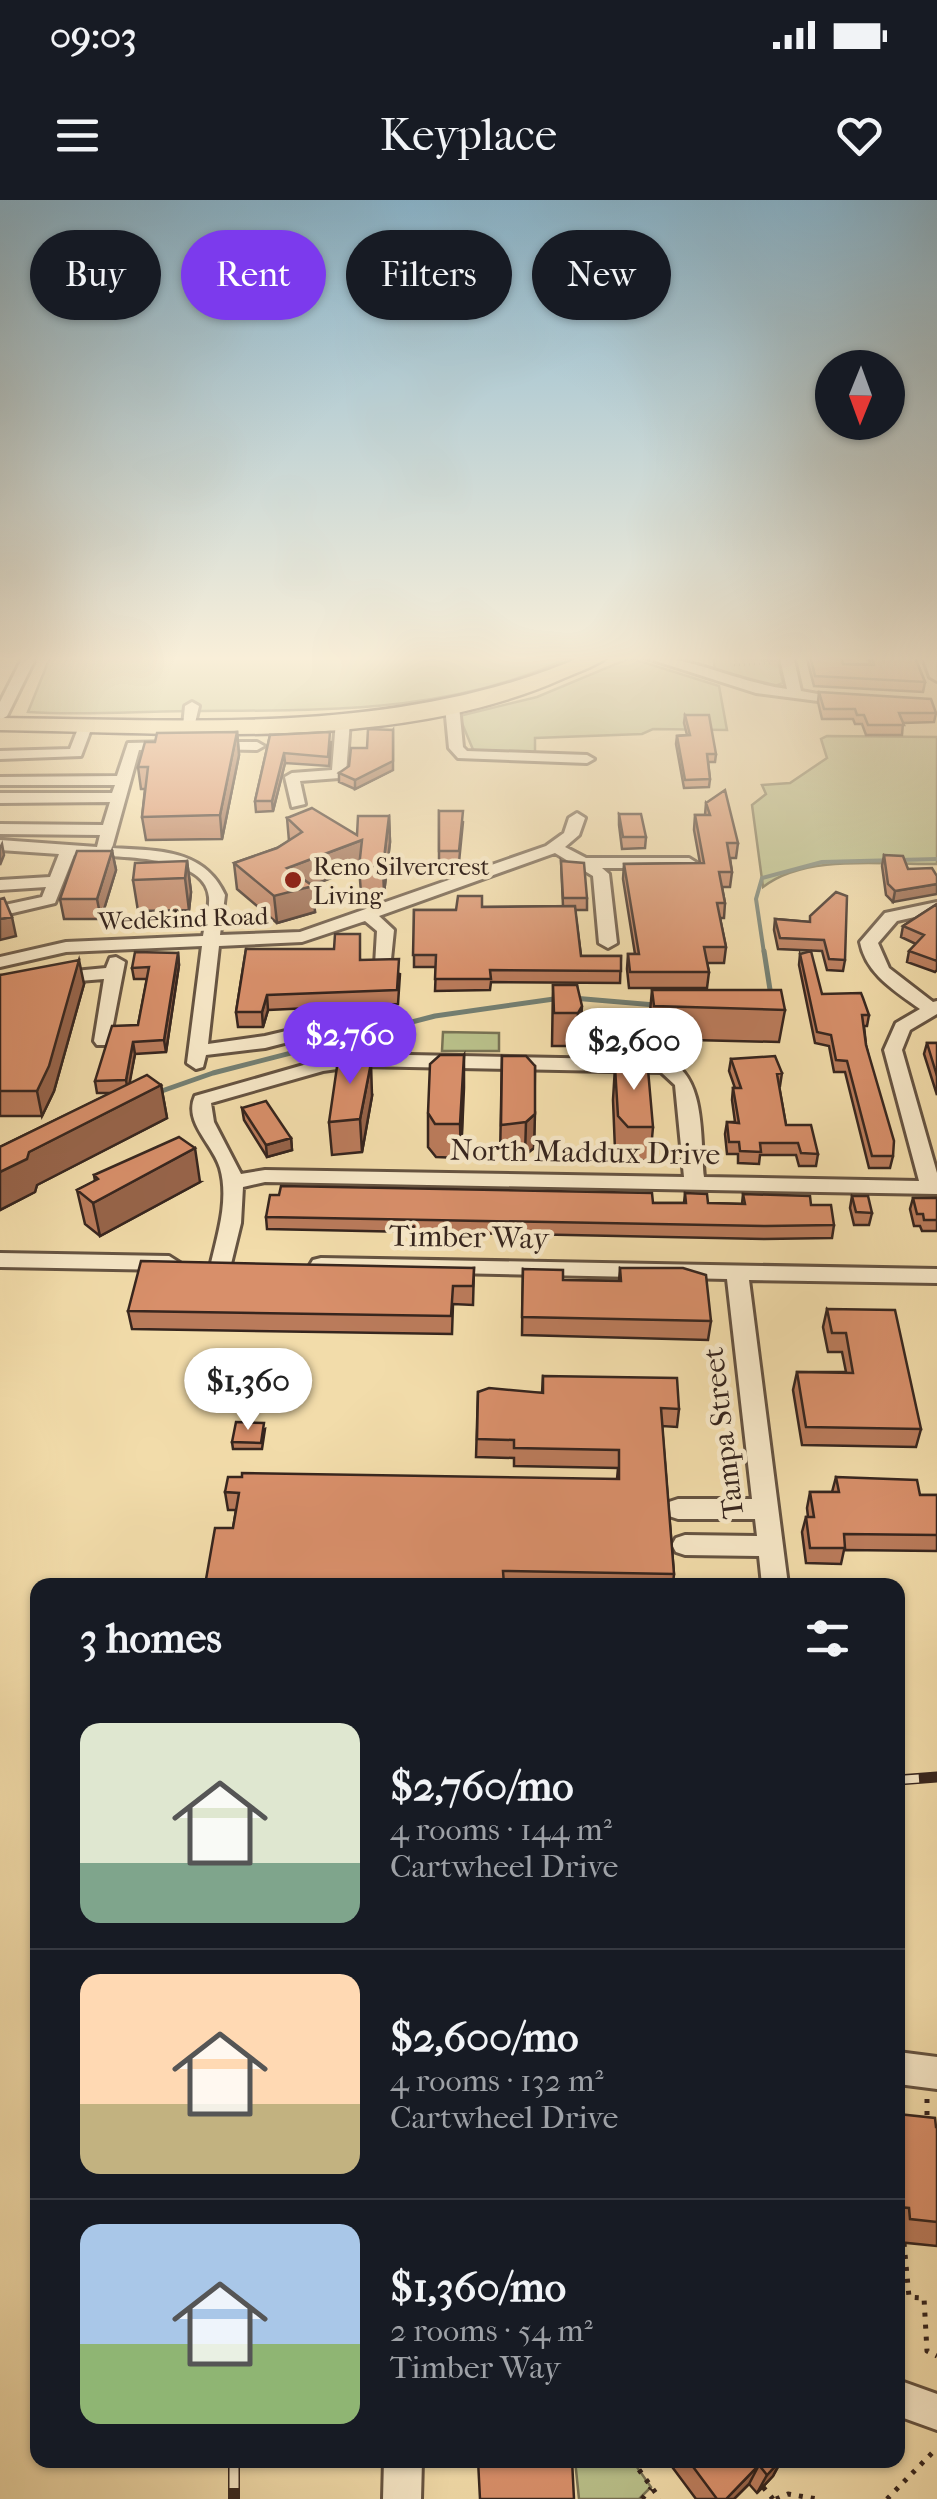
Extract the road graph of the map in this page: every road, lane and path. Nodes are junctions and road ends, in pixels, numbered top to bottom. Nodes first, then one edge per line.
1 (72, 762) edge
2 (128, 762) edge
3 (341, 762) edge
4 (69, 768) dead end
5 (123, 780) junction
6 (0, 781) edge
7 (0, 798) edge
8 (297, 804) dead end
9 (116, 805) junction
10 (0, 812) edge
11 (577, 818) dead end
12 (0, 829) edge
13 (109, 830) junction
14 (0, 845) edge
15 (555, 847) junction
16 (37, 848) junction
17 (68, 850) junction
18 (103, 852) junction
19 (586, 863) junction
20 (689, 863) edge
21 (56, 881) junction
22 (23, 883) junction
23 (0, 885) edge
24 (937, 908) edge
25 (0, 911) edge
26 (368, 915) junction
27 (213, 940) junction
28 (608, 943) dead end
29 (120, 944) junction
30 (0, 962) edge
31 (384, 965) edge
32 (115, 973) junction
33 (0, 992) edge
34 (933, 1007) edge
35 (337, 1024) dead end
36 (103, 1041) edge
37 (233, 1182) junction
38 (695, 1184) junction
39 (934, 1188) edge
40 (0, 1260) edge
41 (297, 1264) edge
42 (736, 1272) junction
43 (937, 1276) edge
44 (678, 1509) dead end
45 (765, 1509) junction
46 (685, 1545) dead end
47 (770, 1546) junction
48 (775, 1578) edge
49 (920, 2071) edge
50 (913, 2116) edge
51 (905, 2254) edge
52 (937, 2356) edge
53 (905, 2401) edge
54 (937, 2412) edge
55 (937, 2448) edge
56 (403, 2468) edge
57 (638, 2468) edge
58 (763, 2487) edge
59 (652, 2488) junction
60 (402, 2499) edge
61 (642, 2499) edge
62 (660, 2499) edge
63 (774, 2499) edge
64 (817, 2499) edge
65 (887, 2499) edge

1 - 4 street
2 - 5 street
3 - 8 street
5 - 6 street
5 - 9 street
7 - 9 street
9 - 10 street
9 - 13 street
11 - 15 street
12 - 13 street
13 - 18 street
14 - 16 street
15 - 19 street
15 - 26 street, Wedekind Road
16 - 17 street
16 - 22 street
17 - 18 street
17 - 21 street
18 - 27 street
19 - 20 street
19 - 28 street
21 - 22 street
21 - 25 street
22 - 23 street
24 - 34 street
26 - 27 street, Wedekind Road
26 - 31 street
27 - 29 street, Wedekind Road
27 - 35 street
29 - 30 street, Wedekind Road
29 - 32 street
32 - 33 street
32 - 36 street
34 - 39 street
37 - 38 street, North Maddux Drive
37 - 38 street
37 - 40 street
38 - 39 street, North Maddux Drive
41 - 42 street, Timber Way
42 - 43 street, Timber Way
42 - 45 street, Tampa Street
44 - 45 street
45 - 47 street, Tampa Street
46 - 47 street
47 - 48 street, Tampa Street
49 - 50 path
51 - 52 path
53 - 54 street
55 - 65 path
56 - 60 street
57 - 59 path
58 - 63 path
59 - 61 path
59 - 62 path
63 - 64 path

